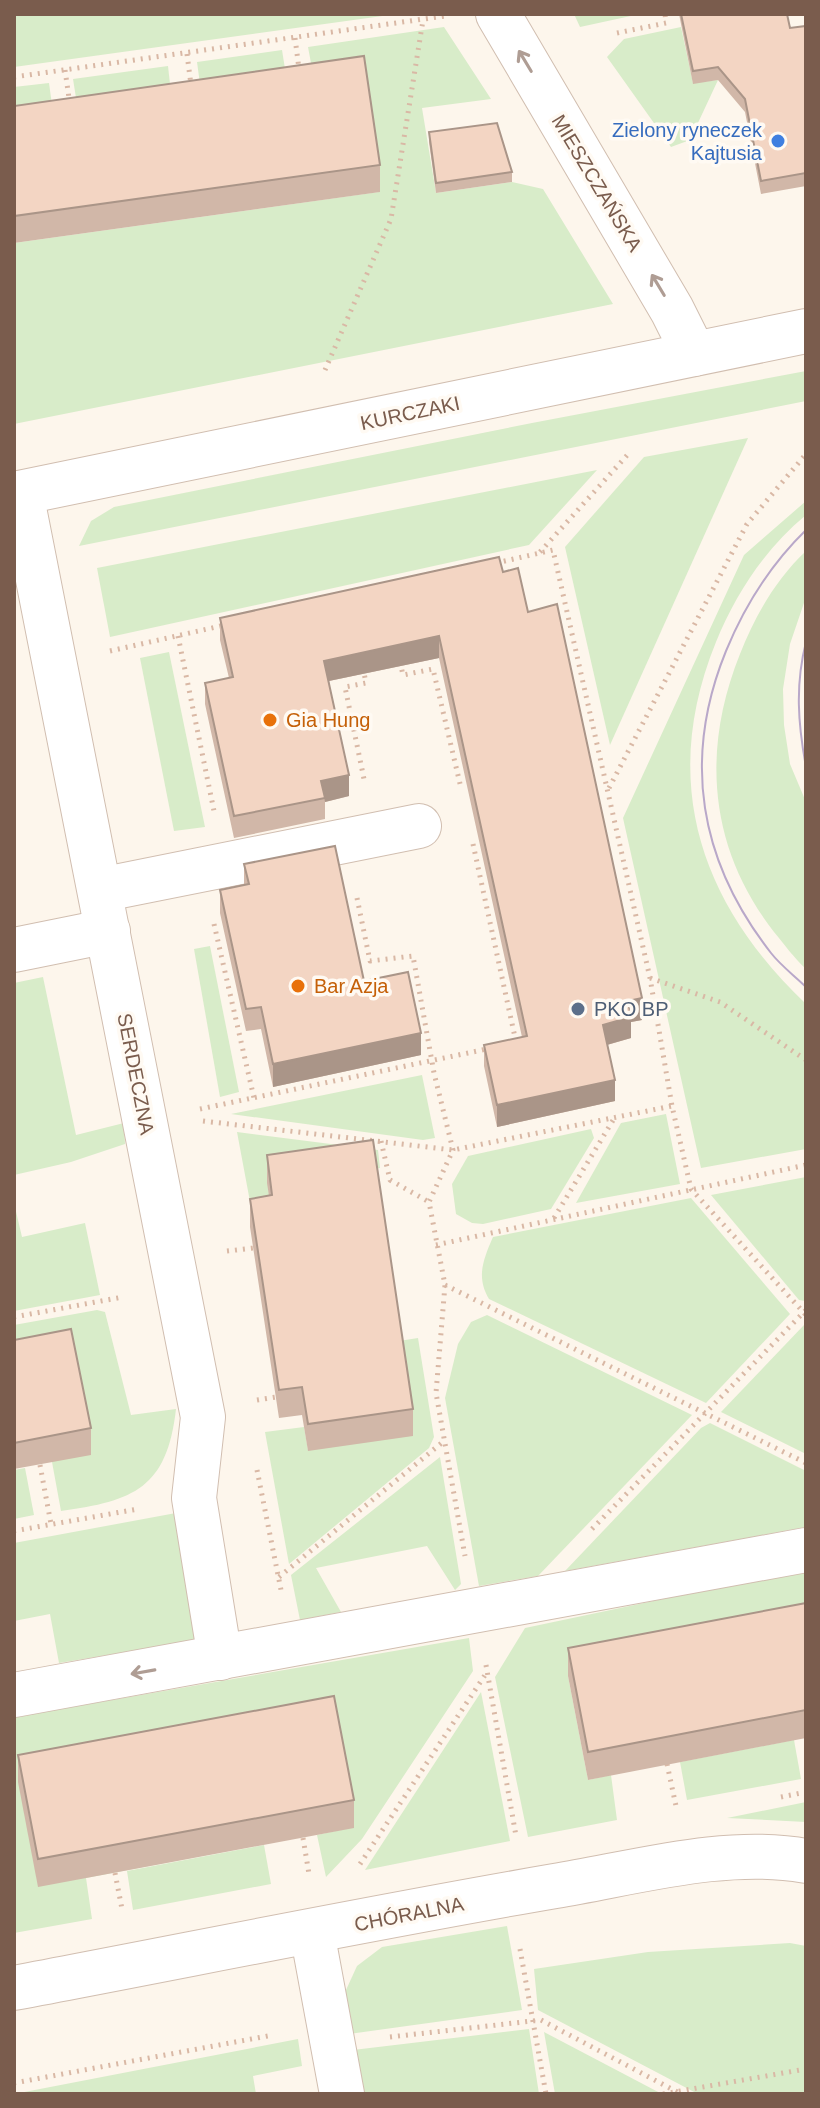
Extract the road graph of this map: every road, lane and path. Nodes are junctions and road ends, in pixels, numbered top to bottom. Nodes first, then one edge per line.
1 (498, 14) edge
2 (665, 14) edge
3 (454, 15) edge
4 (423, 20) junction
5 (617, 33) dead end
6 (295, 38) junction
7 (187, 54) junction
8 (65, 70) junction
9 (14, 77) edge
10 (300, 79) edge
11 (192, 94) edge
12 (70, 111) edge
13 (806, 331) edge
14 (694, 354) junction
15 (321, 381) dead end
16 (630, 452) dead end
17 (806, 454) edge
18 (18, 493) edge
19 (539, 553) junction
20 (492, 564) edge
21 (240, 622) edge
22 (178, 636) junction
23 (99, 654) dead end
24 (360, 654) edge
25 (400, 660) edge
26 (608, 789) junction
27 (463, 796) dead end
28 (216, 818) dead end
29 (419, 826) dead end
30 (362, 837) junction
31 (473, 842) dead end
32 (211, 909) dead end
33 (104, 910) junction
34 (14, 950) edge
35 (650, 978) junction
36 (502, 1046) edge
37 (488, 1049) edge
38 (806, 1060) edge
39 (433, 1062) junction
40 (254, 1098) junction
41 (672, 1106) junction
42 (165, 1116) junction
43 (615, 1117) junction
44 (381, 1141) junction
45 (453, 1150) junction
46 (806, 1165) edge
47 (691, 1189) junction
48 (429, 1202) junction
49 (553, 1219) junction
50 (436, 1245) junction
51 (254, 1248) edge
52 (215, 1252) dead end
53 (445, 1285) junction
54 (179, 1287) junction
55 (806, 1315) edge
56 (14, 1317) edge
57 (444, 1441) junction
58 (806, 1463) edge
59 (40, 1465) edge
60 (194, 1498) junction
61 (51, 1524) junction
62 (14, 1531) edge
63 (806, 1550) edge
64 (279, 1577) dead end
65 (476, 1612) junction
66 (220, 1658) junction
67 (14, 1695) edge
68 (667, 1764) edge
69 (679, 1819) dead end
70 (517, 1837) dead end
71 (303, 1838) edge
72 (806, 1861) edge
73 (115, 1873) edge
74 (310, 1877) dead end
75 (510, 1894) junction
76 (122, 1912) dead end
77 (312, 1932) junction
78 (14, 1988) edge
79 (533, 2019) junction
80 (331, 2034) junction
81 (806, 2069) edge
82 (14, 2083) edge
83 (678, 2092) edge
84 (342, 2094) edge
85 (546, 2094) edge
86 (663, 2094) edge

14 -> 1 street, MIESZCZAŃSKA
2 - 5 path
3 - 4 path
4 - 6 path
4 - 15 path
6 - 7 path
6 - 10 path
7 - 8 path
7 - 11 path
8 - 9 path
8 - 12 path
13 - 14 street, KURCZAKI
14 - 18 street, KURCZAKI
16 - 19 path
17 - 26 path
18 - 33 street, SERDECZNA
19 - 20 path
19 - 26 path
21 - 22 path
22 - 23 path
22 - 28 path
24 - 30 path
25 - 27 path
26 - 35 path
29 - 30 street
30 - 33 street
30 - 39 path
31 - 36 path
32 - 40 path
33 - 34 street
33 - 42 street, SERDECZNA
35 - 38 path
35 - 41 path
37 - 39 path
39 - 40 path
39 - 45 path
40 - 42 path
41 - 43 path
41 - 47 path
42 - 44 path
42 - 54 street, SERDECZNA
43 - 45 path
43 - 49 path
44 - 45 path
44 - 48 path
45 - 48 path
46 - 47 path
47 - 49 path
47 - 55 path
48 - 50 path
49 - 50 path
50 - 53 path
51 - 52 path
53 - 57 path
53 - 58 path
54 - 56 path
54 - 60 street, SERDECZNA
57 - 64 path
57 - 65 path
59 - 61 path
60 - 61 path
60 - 66 street, SERDECZNA
61 - 62 path
63 - 65 street
65 - 66 street
65 - 70 path
66 -> 67 street
68 - 69 path
71 - 74 path
72 - 75 street, CHÓRALNA
73 - 76 path
75 - 77 street, CHÓRALNA
75 - 79 path
77 - 78 street, CHÓRALNA
77 - 80 street
79 - 80 path
79 - 83 path
79 - 85 path
80 - 82 path
80 - 84 street
81 - 83 path
83 - 86 path

